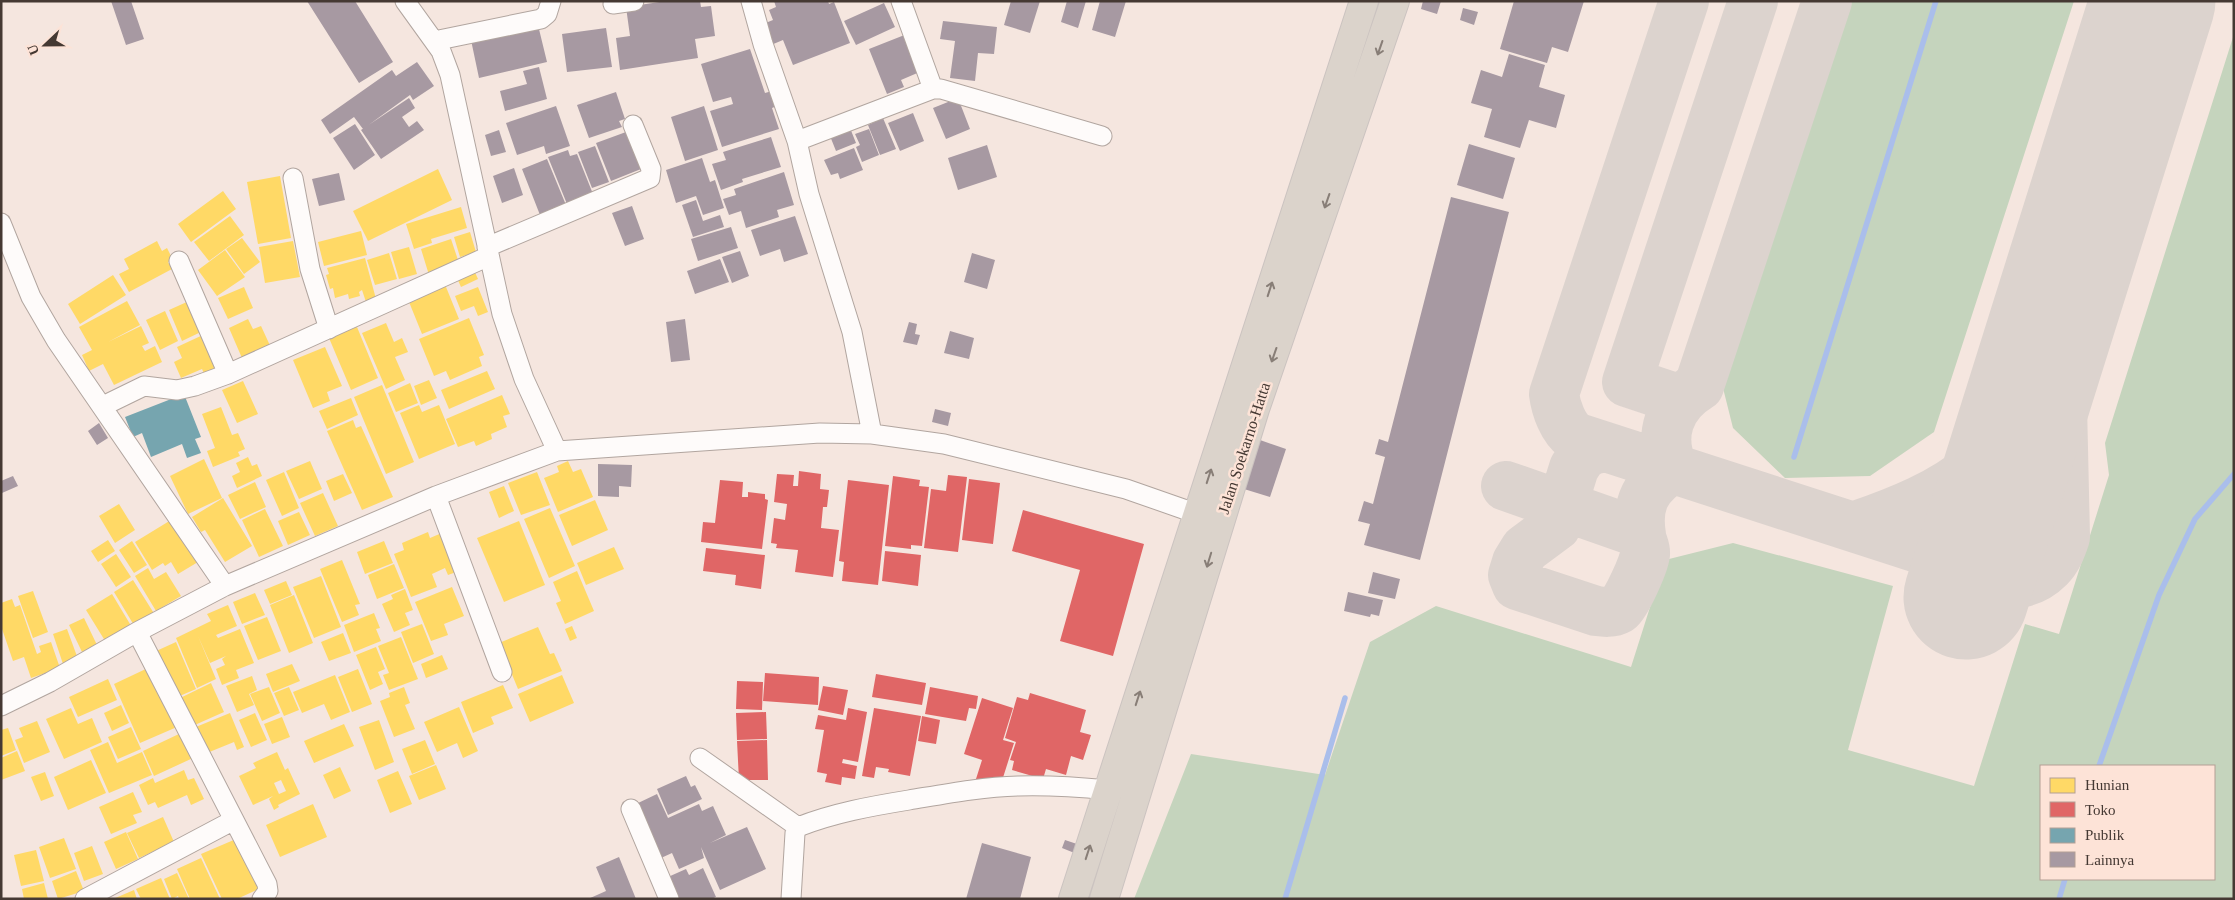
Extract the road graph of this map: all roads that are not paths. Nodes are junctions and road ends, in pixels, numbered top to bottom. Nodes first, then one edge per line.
1 (405, 1) edge
2 (552, 1) edge
3 (634, 1) edge
4 (752, 1) edge
5 (901, 1) edge
6 (1364, 1) edge
7 (1395, 1) edge
8 (613, 4) dead end
9 (434, 41) junction
10 (933, 90) junction
11 (634, 125) dead end
12 (1102, 136) dead end
13 (797, 141) junction
14 (293, 178) dead end
15 (1, 223) edge
16 (488, 251) junction
17 (179, 260) dead end
18 (329, 329) junction
19 (228, 374) junction
20 (103, 406) junction
21 (872, 434) junction
22 (557, 451) junction
23 (436, 496) junction
24 (1209, 518) junction
25 (225, 586) junction
26 (137, 632) junction
27 (502, 672) dead end
28 (1, 706) edge
29 (700, 758) dead end
30 (1109, 790) junction
31 (632, 809) dead end
32 (234, 820) junction
33 (798, 827) junction
34 (85, 899) edge
35 (262, 899) edge
36 (669, 899) edge
37 (791, 899) edge
38 (1073, 899) edge
39 (1104, 899) edge

1 - 9 street
2 - 9 street
3 - 8 street
4 - 13 street
5 - 10 street
24 -> 6 highway, Jalan Soekarno-Hatta
7 -> 24 highway, Jalan Soekarno-Hatta
9 - 16 street
10 - 12 street
10 - 13 street
11 - 16 street
13 - 21 street
14 - 18 street
15 - 20 street
16 - 18 street
16 - 22 street
17 - 19 street
18 - 19 street
19 - 20 street
20 - 25 street
21 - 22 street
21 - 24 street
22 - 23 street
23 - 25 street
23 - 27 street
30 -> 24 highway, Jalan Soekarno-Hatta
24 -> 39 highway, Jalan Soekarno-Hatta
25 - 26 street
26 - 28 street
26 - 32 street
29 - 33 street
30 - 33 street
38 -> 30 highway, Jalan Soekarno-Hatta
31 - 36 street
32 - 34 street
32 - 35 street
33 - 37 street

